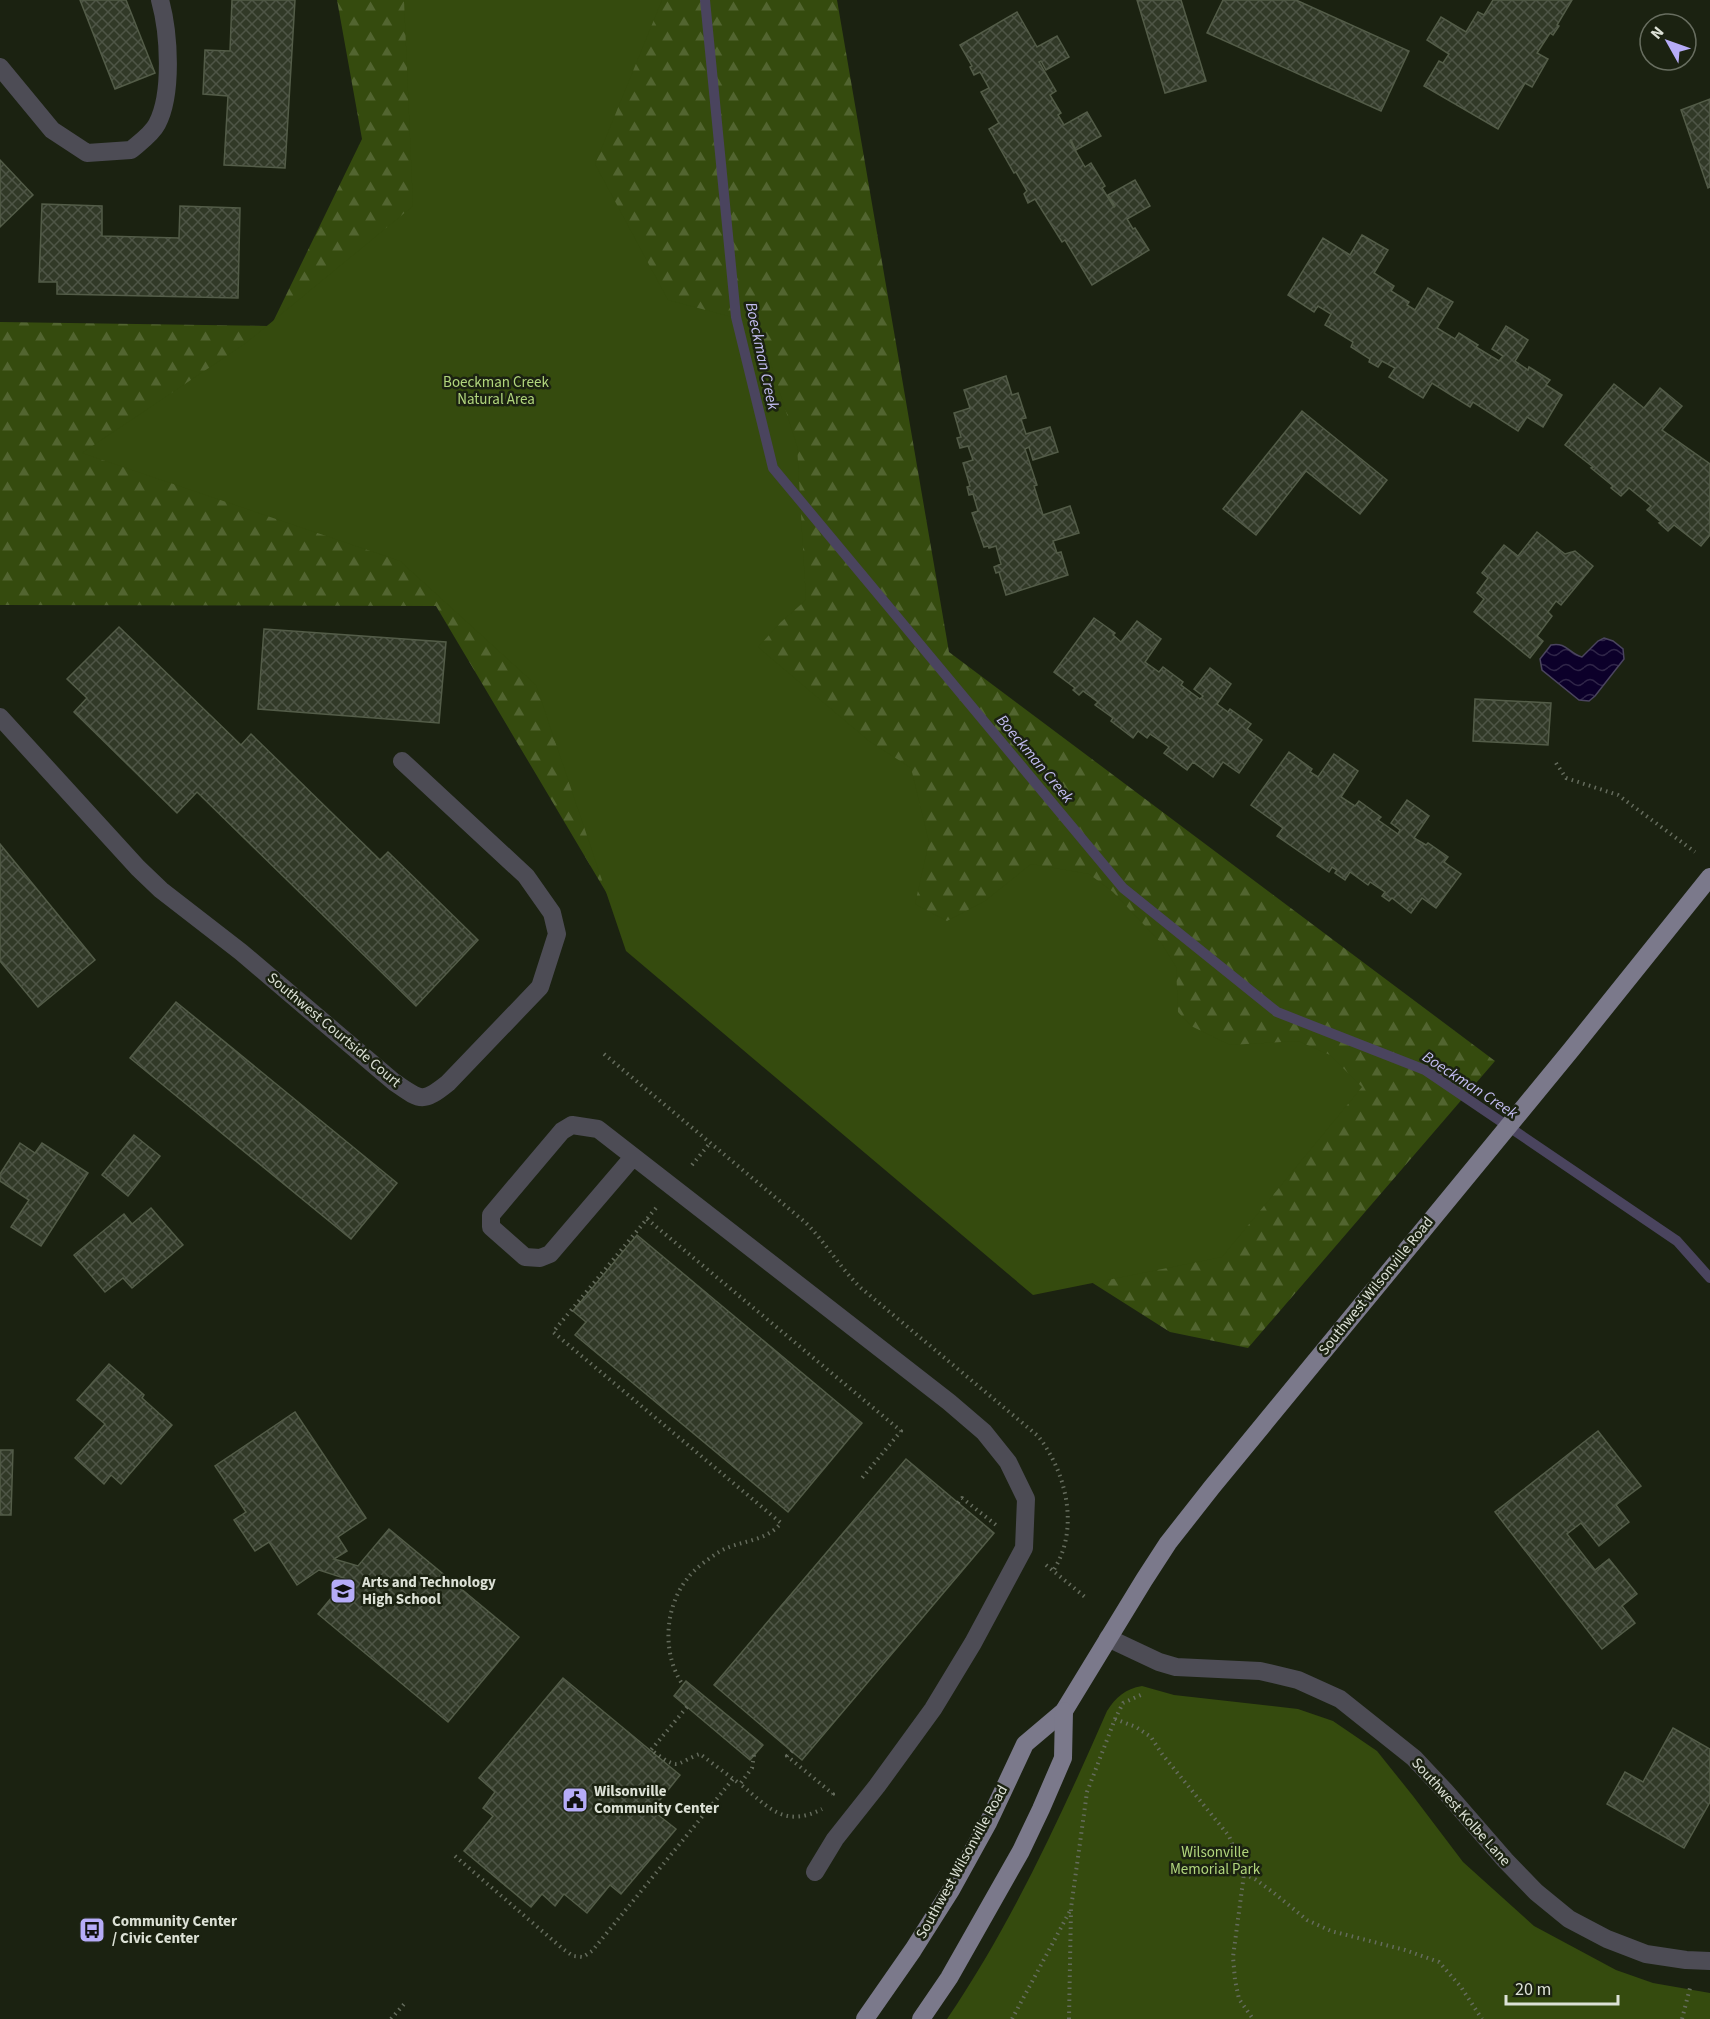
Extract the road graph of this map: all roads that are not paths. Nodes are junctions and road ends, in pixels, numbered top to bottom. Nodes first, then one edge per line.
1 (160, 0) edge
2 (0, 68) edge
3 (0, 717) edge
4 (402, 761) dead end
5 (1710, 877) edge
6 (633, 1157) junction
7 (1108, 1638) junction
8 (1064, 1711) junction
9 (815, 1872) dead end
10 (1710, 1961) edge
11 (865, 2019) edge
12 (921, 2019) edge

1 - 2 street
3 - 4 street, Southwest Courtside Court
5 - 7 main road, Southwest Wilsonville Road
6 - 6 street
6 - 9 street
7 - 8 main road, Southwest Wilsonville Road
7 - 10 street, Southwest Kolbe Lane
8 - 11 main road, Southwest Wilsonville Road
8 - 12 main road, Southwest Wilsonville Road

